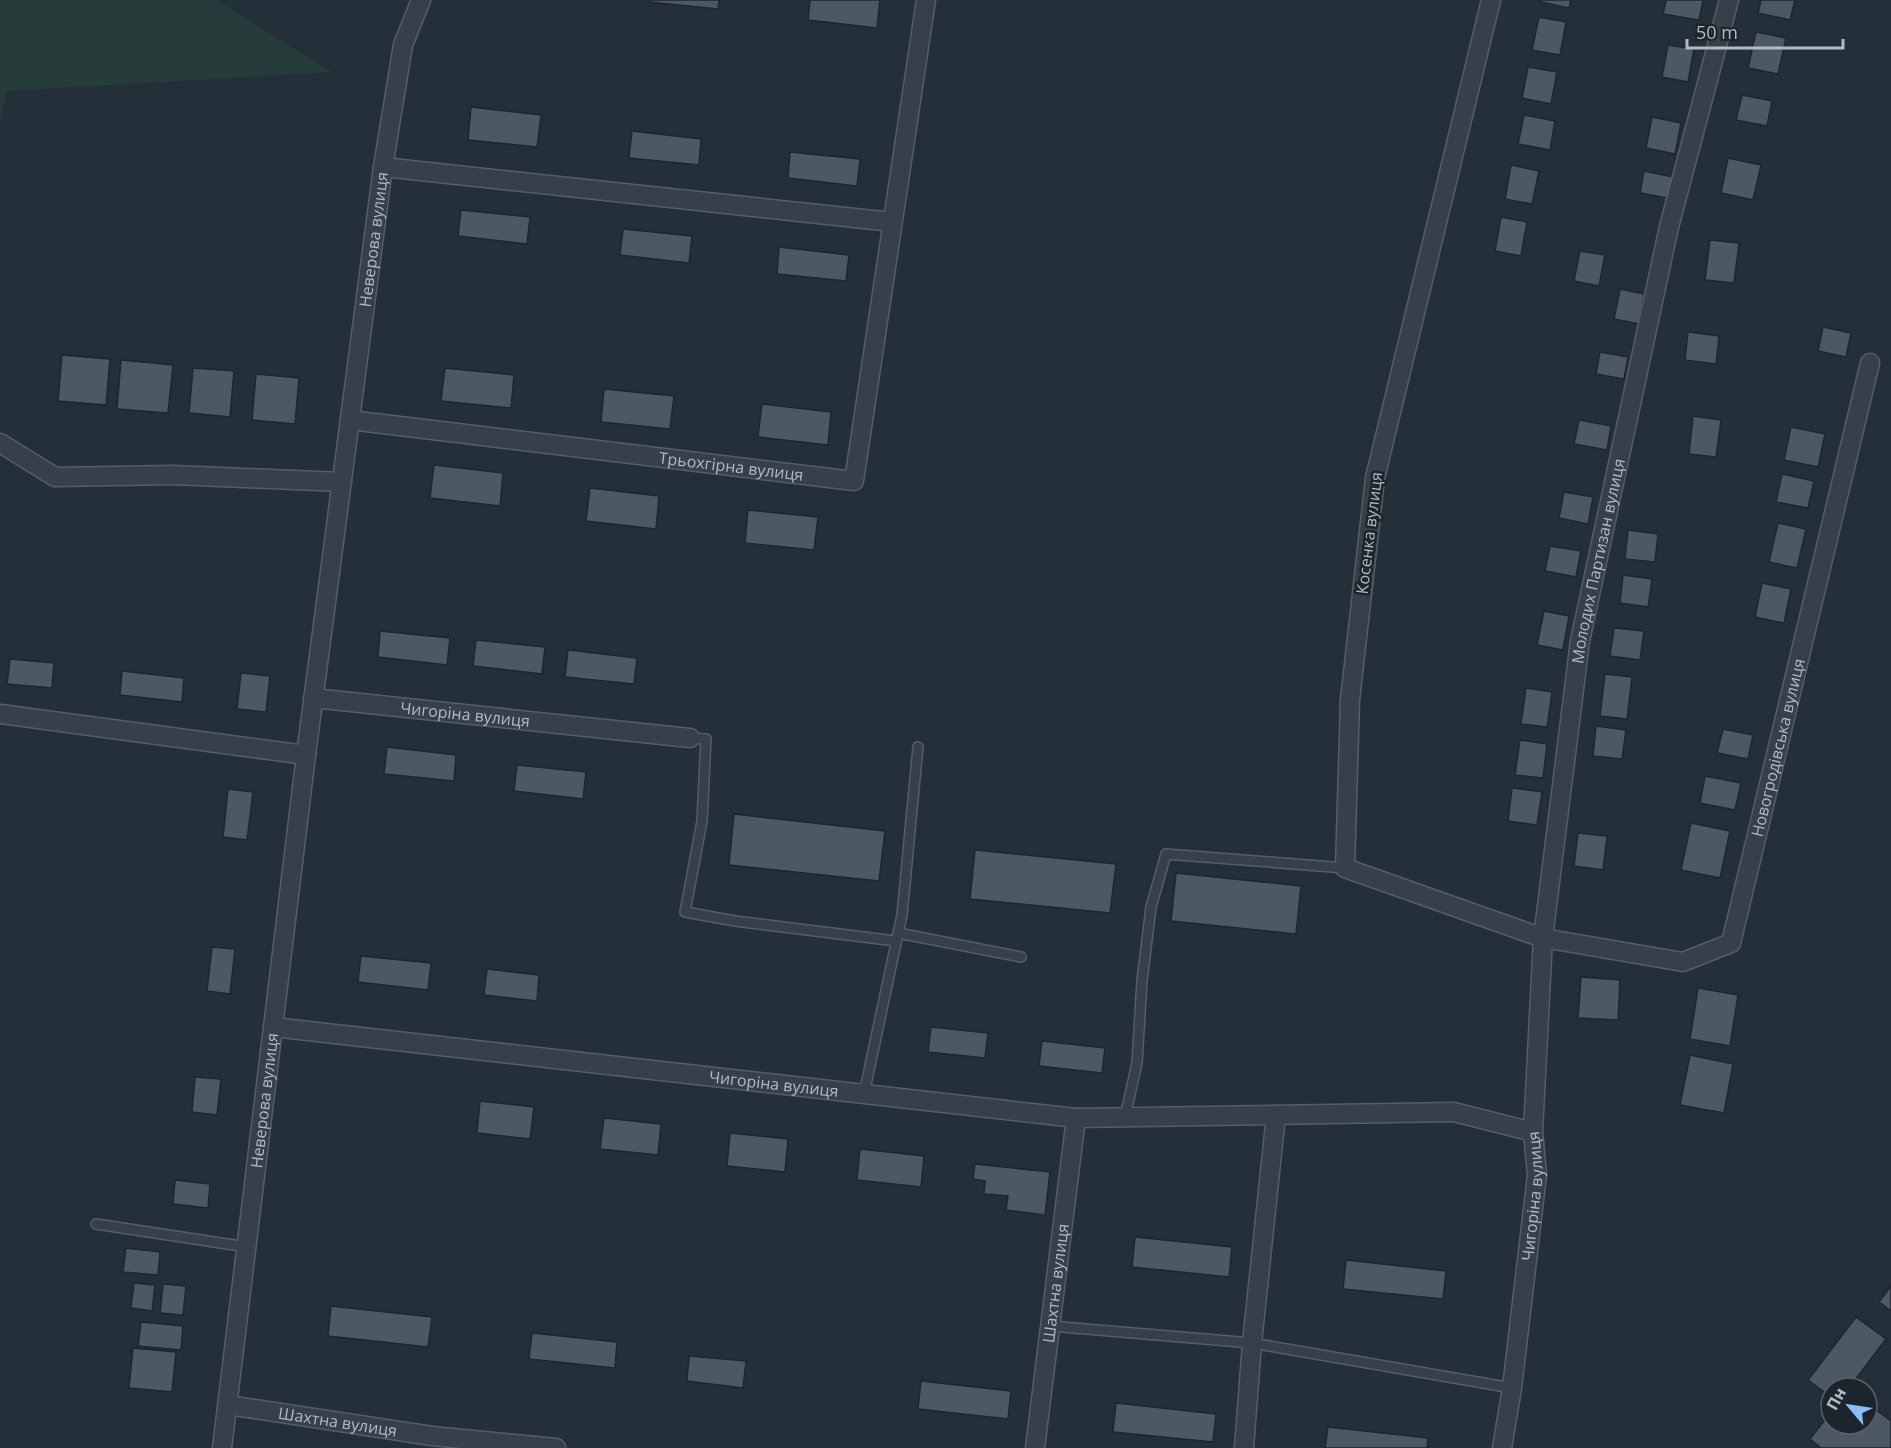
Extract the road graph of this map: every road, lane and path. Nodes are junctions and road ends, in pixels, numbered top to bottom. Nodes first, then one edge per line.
1 (422, 0) edge
2 (926, 0) edge
3 (1491, 0) edge
4 (1729, 0) edge
5 (383, 167) junction
6 (891, 222) junction
7 (1870, 363) dead end
8 (350, 420) junction
9 (0, 443) edge
10 (342, 482) junction
11 (313, 698) junction
12 (0, 714) edge
13 (690, 738) joint
14 (918, 747) dead end
15 (306, 755) junction
16 (1345, 868) junction
17 (897, 937) junction
18 (1543, 938) junction
19 (1021, 957) dead end
20 (273, 1027) junction
21 (864, 1094) junction
22 (1276, 1115) junction
23 (1125, 1117) junction
24 (1076, 1118) junction
25 (1533, 1132) junction
26 (96, 1224) dead end
27 (247, 1248) junction
28 (1050, 1326) junction
29 (1252, 1343) junction
30 (1512, 1388) junction
31 (228, 1405) junction
32 (431, 1442) edge
33 (222, 1448) edge
34 (556, 1448) edge
35 (1035, 1448) edge
36 (1244, 1448) edge
37 (1502, 1448) edge

1 - 5 street, Неверова вулиця
2 - 6 street, Трьохгірна вулиця
3 - 16 street, Косенка вулиця
4 - 18 street, Молодих Партизан вулиця
5 - 6 street
5 - 8 street, Неверова вулиця
6 - 8 street, Трьохгірна вулиця
7 - 18 street, Новогродівська вулиця
8 - 10 street, Неверова вулиця
9 - 10 street
10 - 11 street, Неверова вулиця
11 - 13 street, Чигоріна вулиця
11 - 15 street, Неверова вулиця
12 - 15 street
13 - 17 lane
14 - 17 lane
15 - 20 street, Неверова вулиця
16 - 18 street
16 - 23 lane
17 - 19 lane
17 - 21 lane
18 - 25 street, Молодих Партизан вулиця
20 - 21 street, Чигоріна вулиця
20 - 27 street, Неверова вулиця
21 - 24 street, Чигоріна вулиця
22 - 23 street, Чигоріна вулиця
22 - 25 street, Чигоріна вулиця
22 - 29 street
23 - 24 street, Чигоріна вулиця
24 - 28 street, Шахтна вулиця
25 - 30 street, Чигоріна вулиця
26 - 27 lane
27 - 31 street, Неверова вулиця
28 - 29 lane
28 - 35 street, Шахтна вулиця
29 - 30 lane
29 - 36 street
30 - 37 street, Чигоріна вулиця
31 - 32 street, Шахтна вулиця
31 - 33 street, Неверова вулиця
32 - 34 street, Шахтна вулиця

